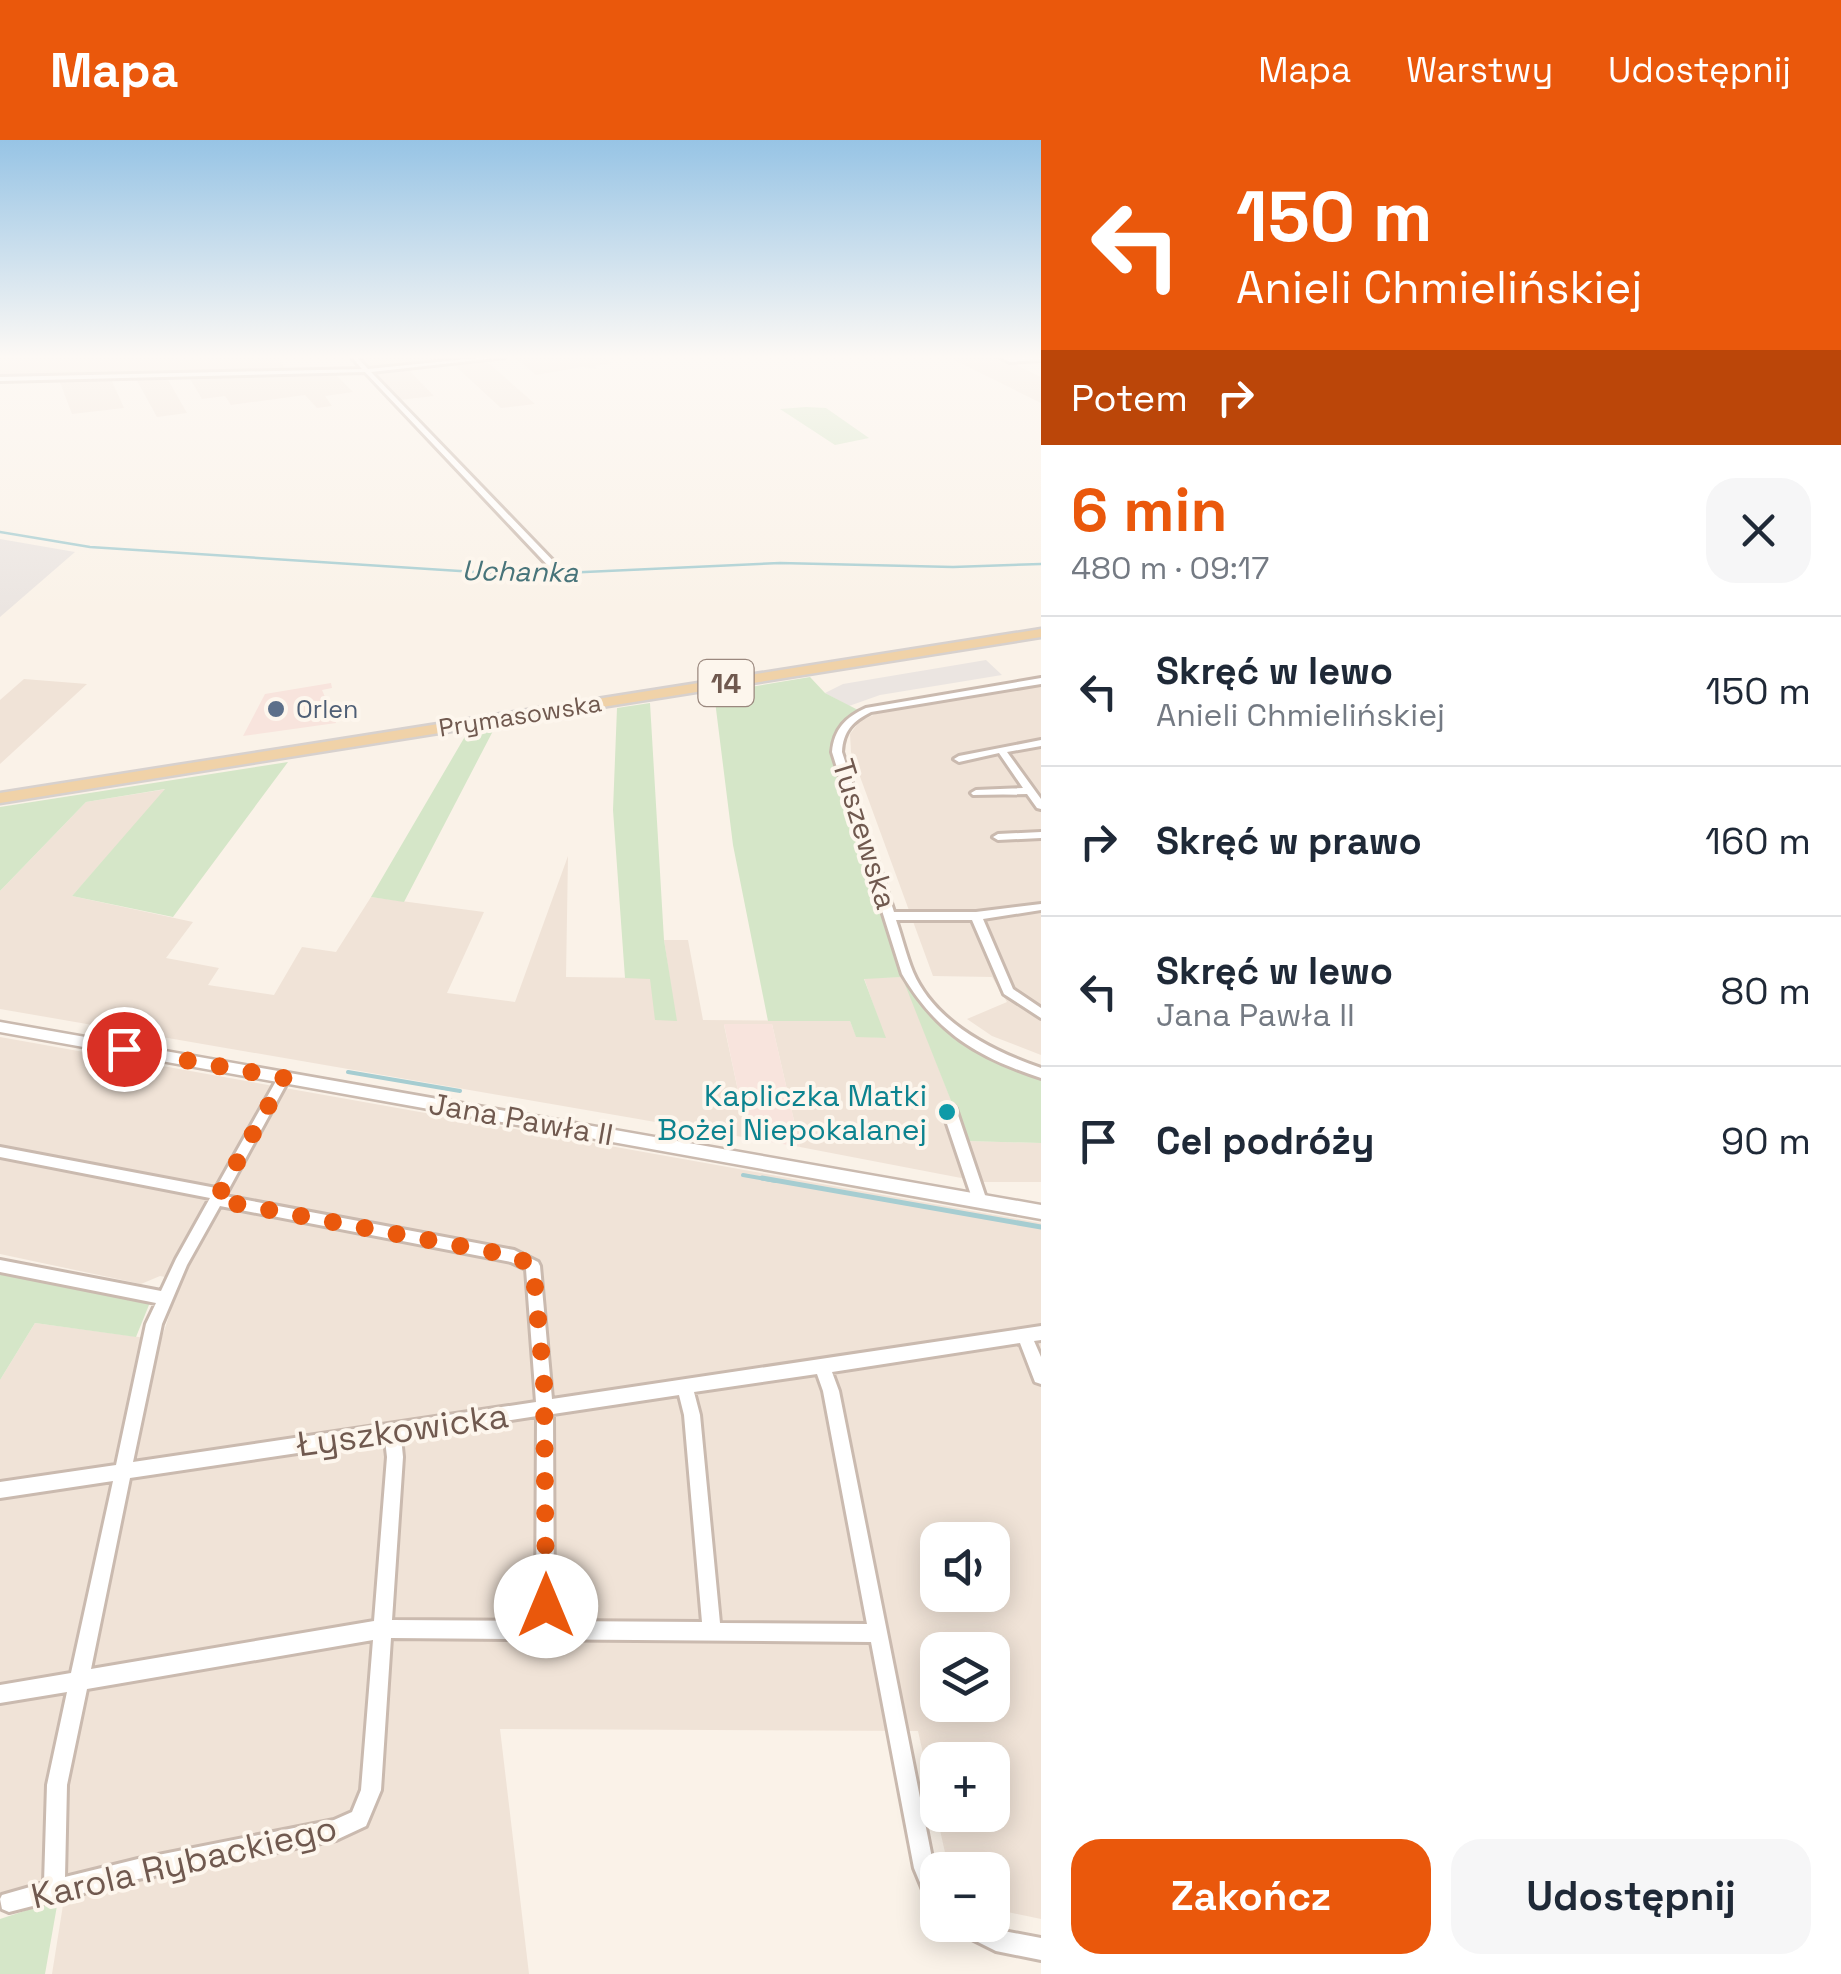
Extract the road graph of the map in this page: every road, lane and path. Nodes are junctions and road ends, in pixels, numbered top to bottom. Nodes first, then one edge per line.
1 (434, 441) edge
2 (557, 570) dead end
3 (1041, 633) edge
4 (1038, 685) edge
5 (1041, 743) edge
6 (1001, 750) junction
7 (959, 759) dead end
8 (1028, 791) junction
9 (976, 793) dead end
10 (0, 798) edge
11 (1041, 806) edge
12 (1041, 835) edge
13 (998, 837) dead end
14 (1041, 907) edge
15 (890, 916) junction
16 (976, 916) junction
17 (1041, 1014) edge
18 (0, 1027) edge
19 (1041, 1073) edge
20 (284, 1078) junction
21 (948, 1109) dead end
22 (0, 1152) edge
23 (217, 1197) junction
24 (980, 1200) junction
25 (1041, 1212) edge
26 (0, 1266) edge
27 (163, 1298) junction
28 (1033, 1334) edge
29 (822, 1366) junction
30 (1041, 1377) edge
31 (685, 1388) junction
32 (544, 1410) junction
33 (392, 1432) junction
34 (120, 1471) junction
35 (0, 1490) edge
36 (383, 1629) junction
37 (545, 1630) junction
38 (712, 1632) junction
39 (878, 1633) junction
40 (76, 1681) junction
41 (0, 1694) edge
42 (921, 1852) edge
43 (54, 1888) junction
44 (10, 1902) dead end
45 (1006, 1942) edge
46 (1041, 1949) edge

1 - 2 street
3 - 10 main road, Prymasowska / 14
4 - 15 street, Tuszewska
5 - 6 street
6 - 7 street
6 - 8 street
8 - 9 street
8 - 11 street
12 - 13 street
14 - 16 street
15 - 16 street
15 - 19 street, Tuszewska
16 - 17 street
18 - 20 street, Jana Pawła II
20 - 23 street
20 - 24 street, Jana Pawła II
21 - 24 street
22 - 23 street
23 - 27 street
23 - 32 street
24 - 25 street, Jana Pawła II
26 - 27 street
27 - 34 street
28 - 29 street, Łyszkowicka
28 - 30 street
29 - 31 street, Łyszkowicka
29 - 39 street
31 - 32 street, Łyszkowicka
31 - 38 street
32 - 33 street, Łyszkowicka
32 - 37 street
33 - 34 street, Łyszkowicka
33 - 36 street
34 - 35 street, Łyszkowicka
34 - 40 street
36 - 37 street
36 - 40 street
36 - 43 street, Karola Rybackiego
37 - 38 street
38 - 39 street
39 - 42 street
40 - 41 street
40 - 43 street
43 - 44 street, Karola Rybackiego
45 - 46 street

